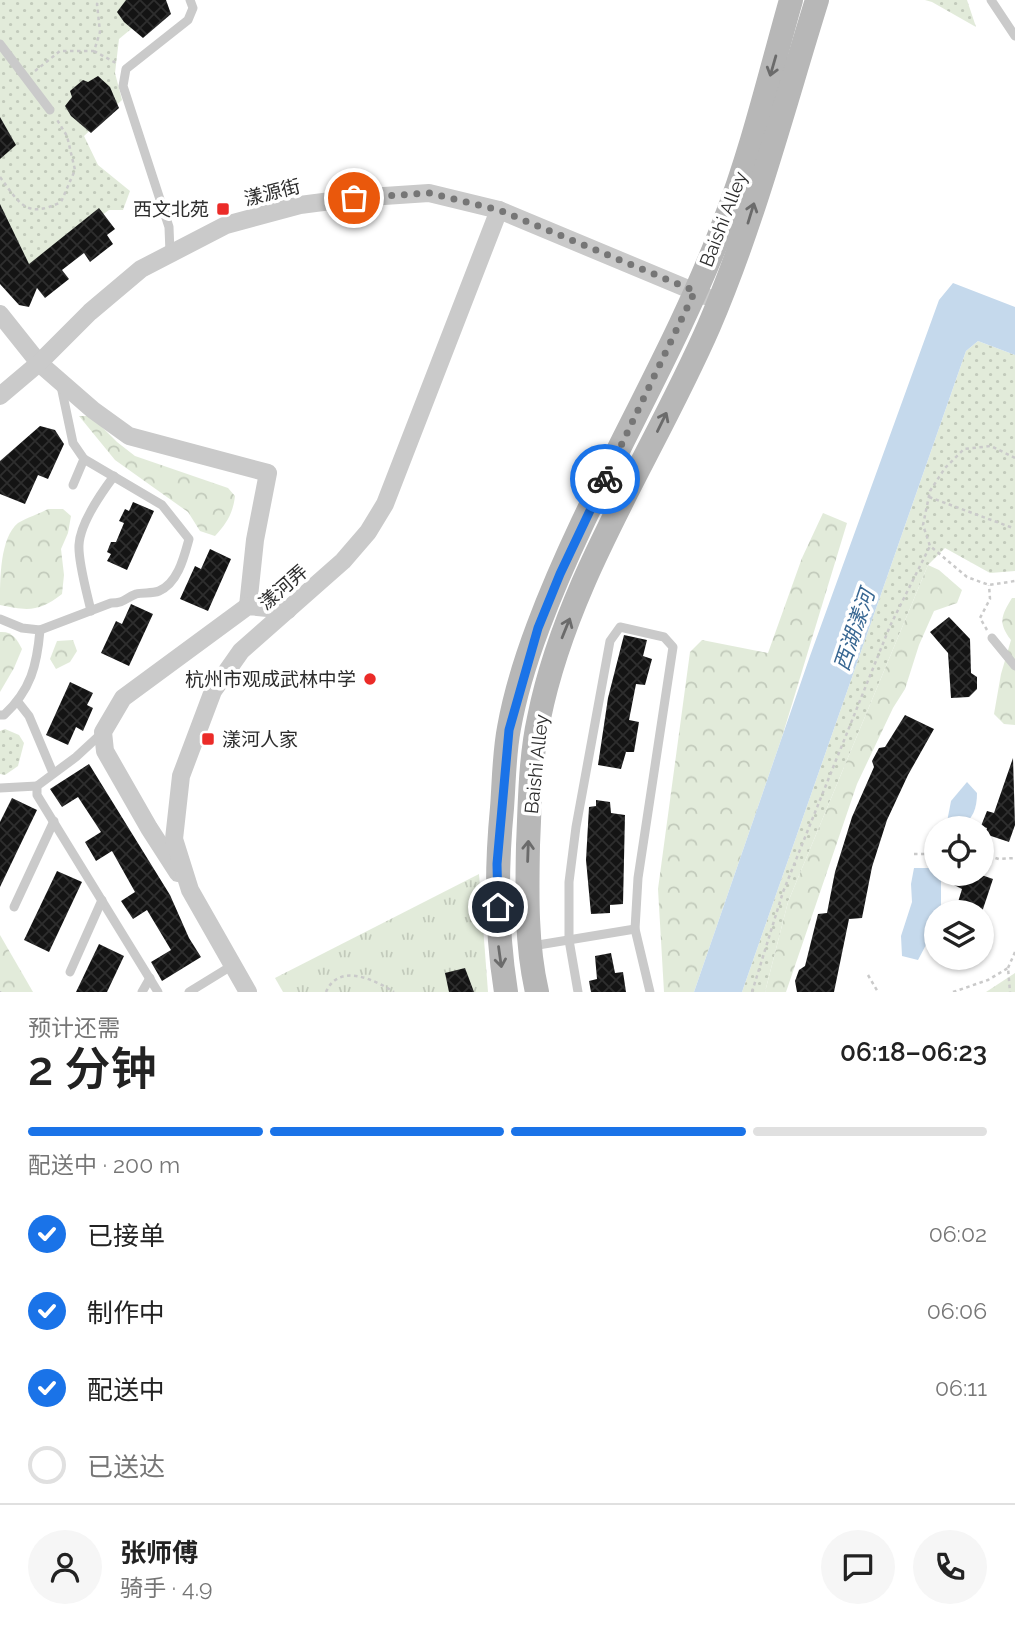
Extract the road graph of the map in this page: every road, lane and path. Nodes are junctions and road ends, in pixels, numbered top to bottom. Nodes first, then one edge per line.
1 (100, 0) edge
2 (190, 0) edge
3 (791, 0) edge
4 (817, 0) edge
5 (991, 0) edge
6 (1012, 23) edge
7 (1015, 36) edge
8 (0, 44) edge
9 (94, 51) junction
10 (126, 69) junction
11 (27, 78) junction
12 (50, 110) joint
13 (0, 177) edge
14 (499, 210) junction
15 (170, 253) junction
16 (695, 291) junction
17 (719, 302) junction
18 (0, 314) edge
19 (39, 363) junction
20 (60, 381) junction
21 (0, 396) edge
22 (1015, 458) edge
23 (84, 460) junction
24 (114, 476) junction
25 (73, 485) dead end
26 (929, 497) junction
27 (1013, 528) dead end
28 (930, 546) junction
29 (1015, 581) edge
30 (989, 585) junction
31 (248, 606) junction
32 (288, 610) junction
33 (91, 611) junction
34 (0, 619) edge
35 (40, 630) junction
36 (992, 638) joint
37 (1015, 666) edge
38 (18, 702) junction
39 (0, 715) edge
40 (103, 732) junction
41 (53, 774) junction
42 (37, 786) junction
43 (0, 788) edge
44 (54, 821) junction
45 (914, 854) dead end
46 (924, 854) edge
47 (994, 858) edge
48 (1015, 858) edge
49 (190, 890) junction
50 (102, 900) junction
51 (15, 907) dead end
52 (635, 929) junction
53 (569, 940) junction
54 (530, 946) junction
55 (1015, 952) edge
56 (233, 965) junction
57 (1008, 968) junction
58 (69, 972) dead end
59 (868, 975) dead end
60 (150, 978) junction
61 (142, 992) edge
62 (158, 992) edge
63 (189, 992) edge
64 (248, 992) edge
65 (326, 992) edge
66 (394, 992) edge
67 (506, 992) edge
68 (537, 992) edge
69 (578, 992) edge
70 (650, 992) edge
71 (752, 992) edge
72 (878, 992) edge
73 (953, 992) edge
74 (1010, 992) edge

1 - 9 path
2 - 10 lane
3 -> 16 main road, Baishi Alley
17 -> 4 main road, Baishi Alley
5 - 6 lane
6 - 7 lane
8 - 11 lane
9 - 10 path
9 - 11 path
10 - 15 lane
11 - 12 lane
12 - 13 path
14 - 15 street, 漾源街
14 - 16 street, 漾源街
14 - 32 street, 漾河弄
15 - 19 street, 漾源街
16 - 17 street, 漾源街
16 -> 67 main road, Baishi Alley
54 -> 17 main road, Baishi Alley
18 - 19 street
19 - 20 street
19 - 21 street, 漾源街
20 - 23 lane
20 - 31 street
22 - 26 path
23 - 24 lane
23 - 25 lane
24 - 33 lane
24 - 33 lane
26 - 27 path
26 - 28 path
28 - 30 path
28 - 71 path
29 - 30 path
30 - 36 path
31 - 32 street
31 - 40 street
32 - 49 street, 漾河弄
33 - 35 lane
34 - 35 lane
35 - 38 lane
36 - 37 lane
38 - 39 lane
38 - 41 lane
40 - 41 lane
40 - 49 street
41 - 42 lane
42 - 43 lane
42 - 44 lane
44 - 50 lane
44 - 51 lane
45 - 46 path
47 - 48 path
49 - 56 street, 漾河弄
50 - 58 lane
50 - 60 lane
52 - 53 lane
52 - 53 lane
52 - 70 lane
53 - 54 lane
53 - 69 lane
54 - 68 main road, Baishi Alley
55 - 57 path
56 - 63 lane
56 - 64 street, 漾河弄
57 - 73 path
57 - 74 path
59 - 72 path
60 - 61 lane
60 - 62 lane
65 - 66 path

